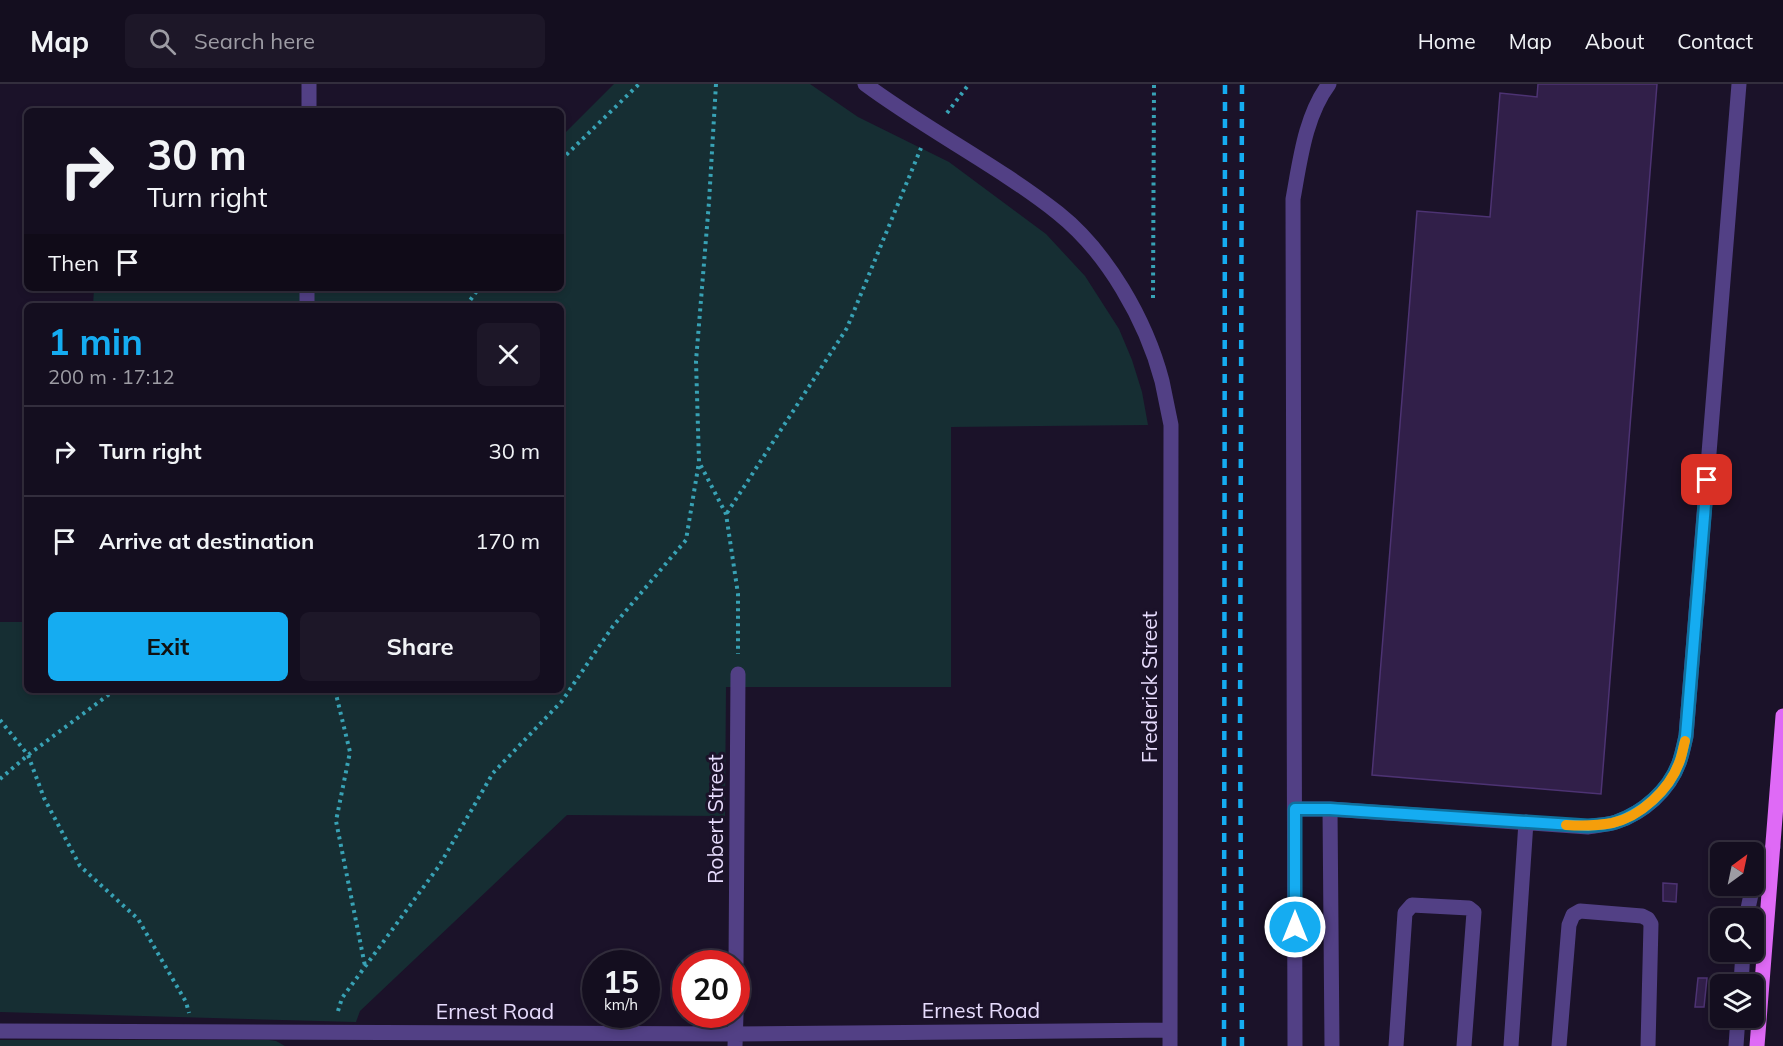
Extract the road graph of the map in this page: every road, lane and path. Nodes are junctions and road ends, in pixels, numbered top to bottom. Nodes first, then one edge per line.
1 (309, 84) edge
2 (639, 84) edge
3 (716, 84) edge
4 (865, 84) edge
5 (969, 84) edge
6 (1154, 84) edge
7 (1329, 84) edge
8 (1739, 84) edge
9 (309, 108) edge
10 (934, 130) junction
11 (564, 157) edge
12 (1153, 304) dead end
13 (699, 462) junction
14 (726, 514) junction
15 (738, 674) joint
16 (111, 693) edge
17 (336, 693) edge
18 (1783, 716) edge
19 (0, 720) edge
20 (28, 755) junction
21 (0, 779) edge
22 (1295, 809) junction
23 (1330, 809) junction
24 (1526, 822) junction
25 (1773, 847) junction
26 (1764, 864) edge
27 (736, 950) edge
28 (365, 967) junction
29 (1737, 1028) edge
30 (1170, 1030) junction
31 (0, 1031) edge
32 (194, 1032) junction
33 (334, 1032) junction
34 (307, 1039) edge
35 (735, 1040) edge
36 (1170, 1046) edge
37 (1295, 1046) edge
38 (1332, 1046) edge
39 (1396, 1046) edge
40 (1464, 1046) edge
41 (1511, 1046) edge
42 (1559, 1046) edge
43 (1648, 1046) edge
44 (1736, 1046) edge
45 (1757, 1046) edge

1 - 9 street
2 - 11 path
3 - 13 path
4 - 10 street, Frederick Street
5 - 10 path
6 - 12 path
7 - 22 street
8 - 24 street
10 - 14 path
10 - 30 street, Frederick Street
13 - 14 path
13 - 28 path
14 - 15 path
15 - 27 street, Robert Street
16 - 20 path
17 - 28 path
18 - 25 main road
19 - 20 path
20 - 21 path
20 - 32 path
22 - 23 street
22 - 37 street
23 - 24 street
23 - 38 street
24 - 41 street
25 - 26 street
25 - 45 main road
28 - 33 path
29 - 44 street
30 - 35 street, Ernest Road
30 - 36 street, Frederick Street
31 - 32 street, Ernest Road
32 - 34 street, Ernest Road
33 - 34 street, Ernest Road
33 - 35 street, Ernest Road
39 - 40 street
42 - 43 street

